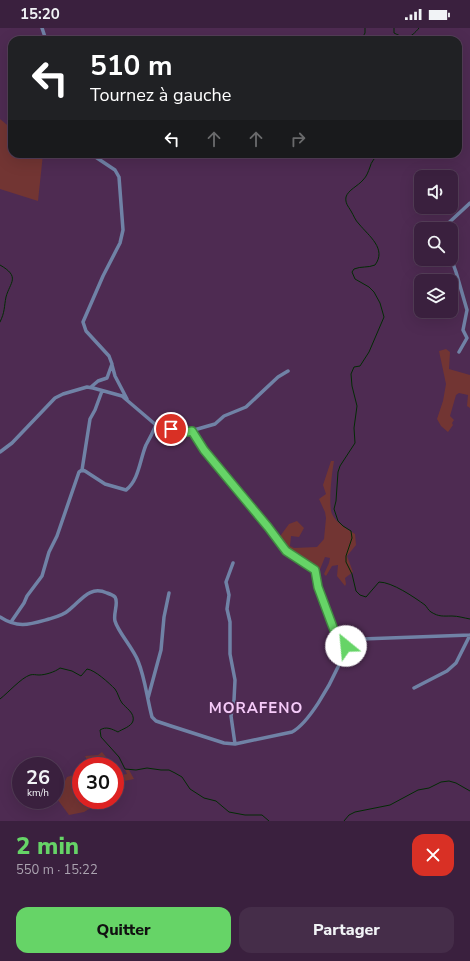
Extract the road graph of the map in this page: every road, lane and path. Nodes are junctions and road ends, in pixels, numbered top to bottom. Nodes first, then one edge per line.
1 (97, 158) edge
2 (470, 204) edge
3 (450, 222) edge
4 (454, 266) edge
5 (459, 352) dead end
6 (112, 364) junction
7 (288, 371) dead end
8 (91, 387) junction
9 (102, 391) junction
10 (128, 401) junction
11 (156, 425) junction
12 (192, 431) junction
13 (0, 452) edge
14 (82, 470) junction
15 (233, 563) dead end
16 (169, 594) dead end
17 (0, 617) edge
18 (11, 622) junction
19 (470, 635) edge
20 (351, 641) junction
21 (414, 688) dead end
22 (147, 700) junction
23 (235, 744) junction

1 - 6 street
2 - 3 street
4 - 5 street
6 - 8 street
6 - 10 street
7 - 12 street
8 - 9 street
8 - 13 street
9 - 10 street
9 - 14 street
10 - 11 street
11 - 12 street
11 - 14 street
12 - 20 street
14 - 18 street
15 - 23 street
16 - 22 street
17 - 18 street
18 - 22 street
19 - 20 street
19 - 21 street
20 - 23 street
22 - 23 street

